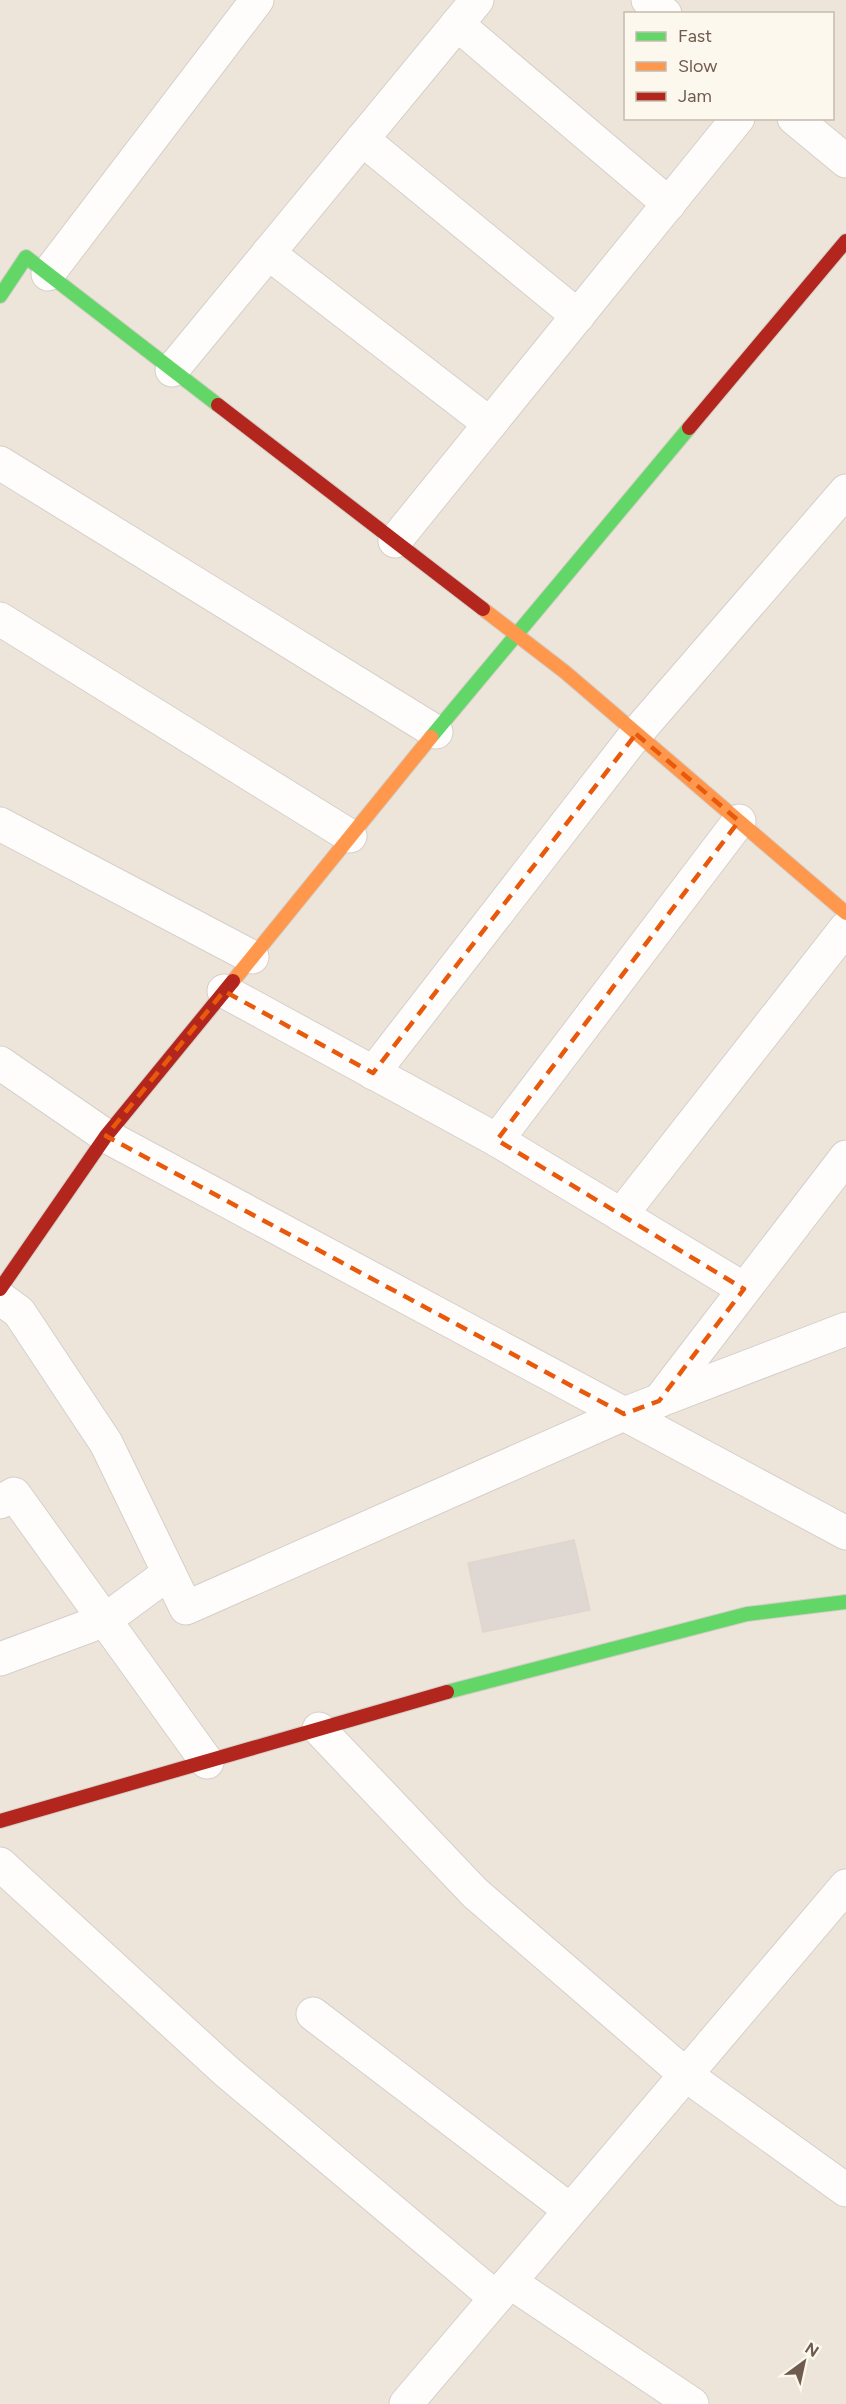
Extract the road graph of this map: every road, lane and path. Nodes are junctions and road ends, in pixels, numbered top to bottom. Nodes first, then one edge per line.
1 (258, 0) edge
2 (648, 0) edge
3 (467, 12) edge
4 (663, 12) edge
5 (736, 120) edge
6 (796, 120) edge
7 (362, 139) junction
8 (846, 161) edge
9 (669, 204) junction
10 (844, 246) edge
11 (268, 253) junction
12 (48, 274) junction
13 (0, 296) edge
14 (578, 316) junction
15 (172, 370) junction
16 (489, 424) junction
17 (0, 463) edge
18 (846, 491) edge
19 (395, 541) junction
20 (0, 619) edge
21 (515, 634) junction
22 (436, 732) junction
23 (636, 734) junction
24 (739, 821) junction
25 (0, 824) edge
26 (350, 836) junction
27 (846, 913) edge
28 (846, 928) edge
29 (252, 957) junction
30 (224, 991) junction
31 (0, 1063) edge
32 (373, 1073) junction
33 (106, 1136) junction
34 (497, 1140) junction
35 (846, 1157) edge
36 (621, 1215) junction
37 (0, 1289) edge
38 (744, 1290) junction
39 (0, 1298) edge
40 (846, 1329) edge
41 (659, 1401) junction
42 (624, 1414) junction
43 (0, 1502) edge
44 (846, 1533) edge
45 (169, 1573) junction
46 (846, 1602) edge
47 (105, 1620) junction
48 (0, 1659) edge
49 (319, 1730) junction
50 (207, 1762) junction
51 (0, 1821) edge
52 (0, 1864) edge
53 (846, 1886) edge
54 (313, 2014) dead end
55 (686, 2075) junction
56 (846, 2190) edge
57 (570, 2210) junction
58 (503, 2290) junction
59 (406, 2404) edge
60 (692, 2404) edge

1 - 12 street
2 - 4 street
3 - 7 street
3 - 9 street
5 - 9 street
6 - 8 street
7 - 11 street
7 - 14 street
9 - 14 street
10 - 21 street
11 - 15 street
11 - 16 street
12 - 13 street
12 - 15 street
14 - 16 street
15 - 19 street
16 - 19 street
17 - 22 street
18 - 23 street
19 - 21 street
20 - 26 street
21 - 22 street
21 - 23 street
22 - 26 street
23 - 24 street
23 - 32 street
24 - 27 street
24 - 34 street
25 - 29 street
26 - 29 street
28 - 36 street
29 - 30 street
30 - 32 street
30 - 33 street
31 - 33 street
32 - 34 street
33 - 37 street
33 - 42 street
34 - 36 street
35 - 38 street
36 - 38 street
38 - 41 street
39 - 45 street
40 - 41 street
41 - 42 street
42 - 44 street
42 - 45 street
43 - 47 street
45 - 47 street
46 - 49 street
47 - 48 street
47 - 50 street
49 - 50 street
49 - 55 street
50 - 51 street
52 - 58 street
53 - 55 street
54 - 57 street
55 - 56 street
55 - 57 street
57 - 58 street
58 - 59 street
58 - 60 street

